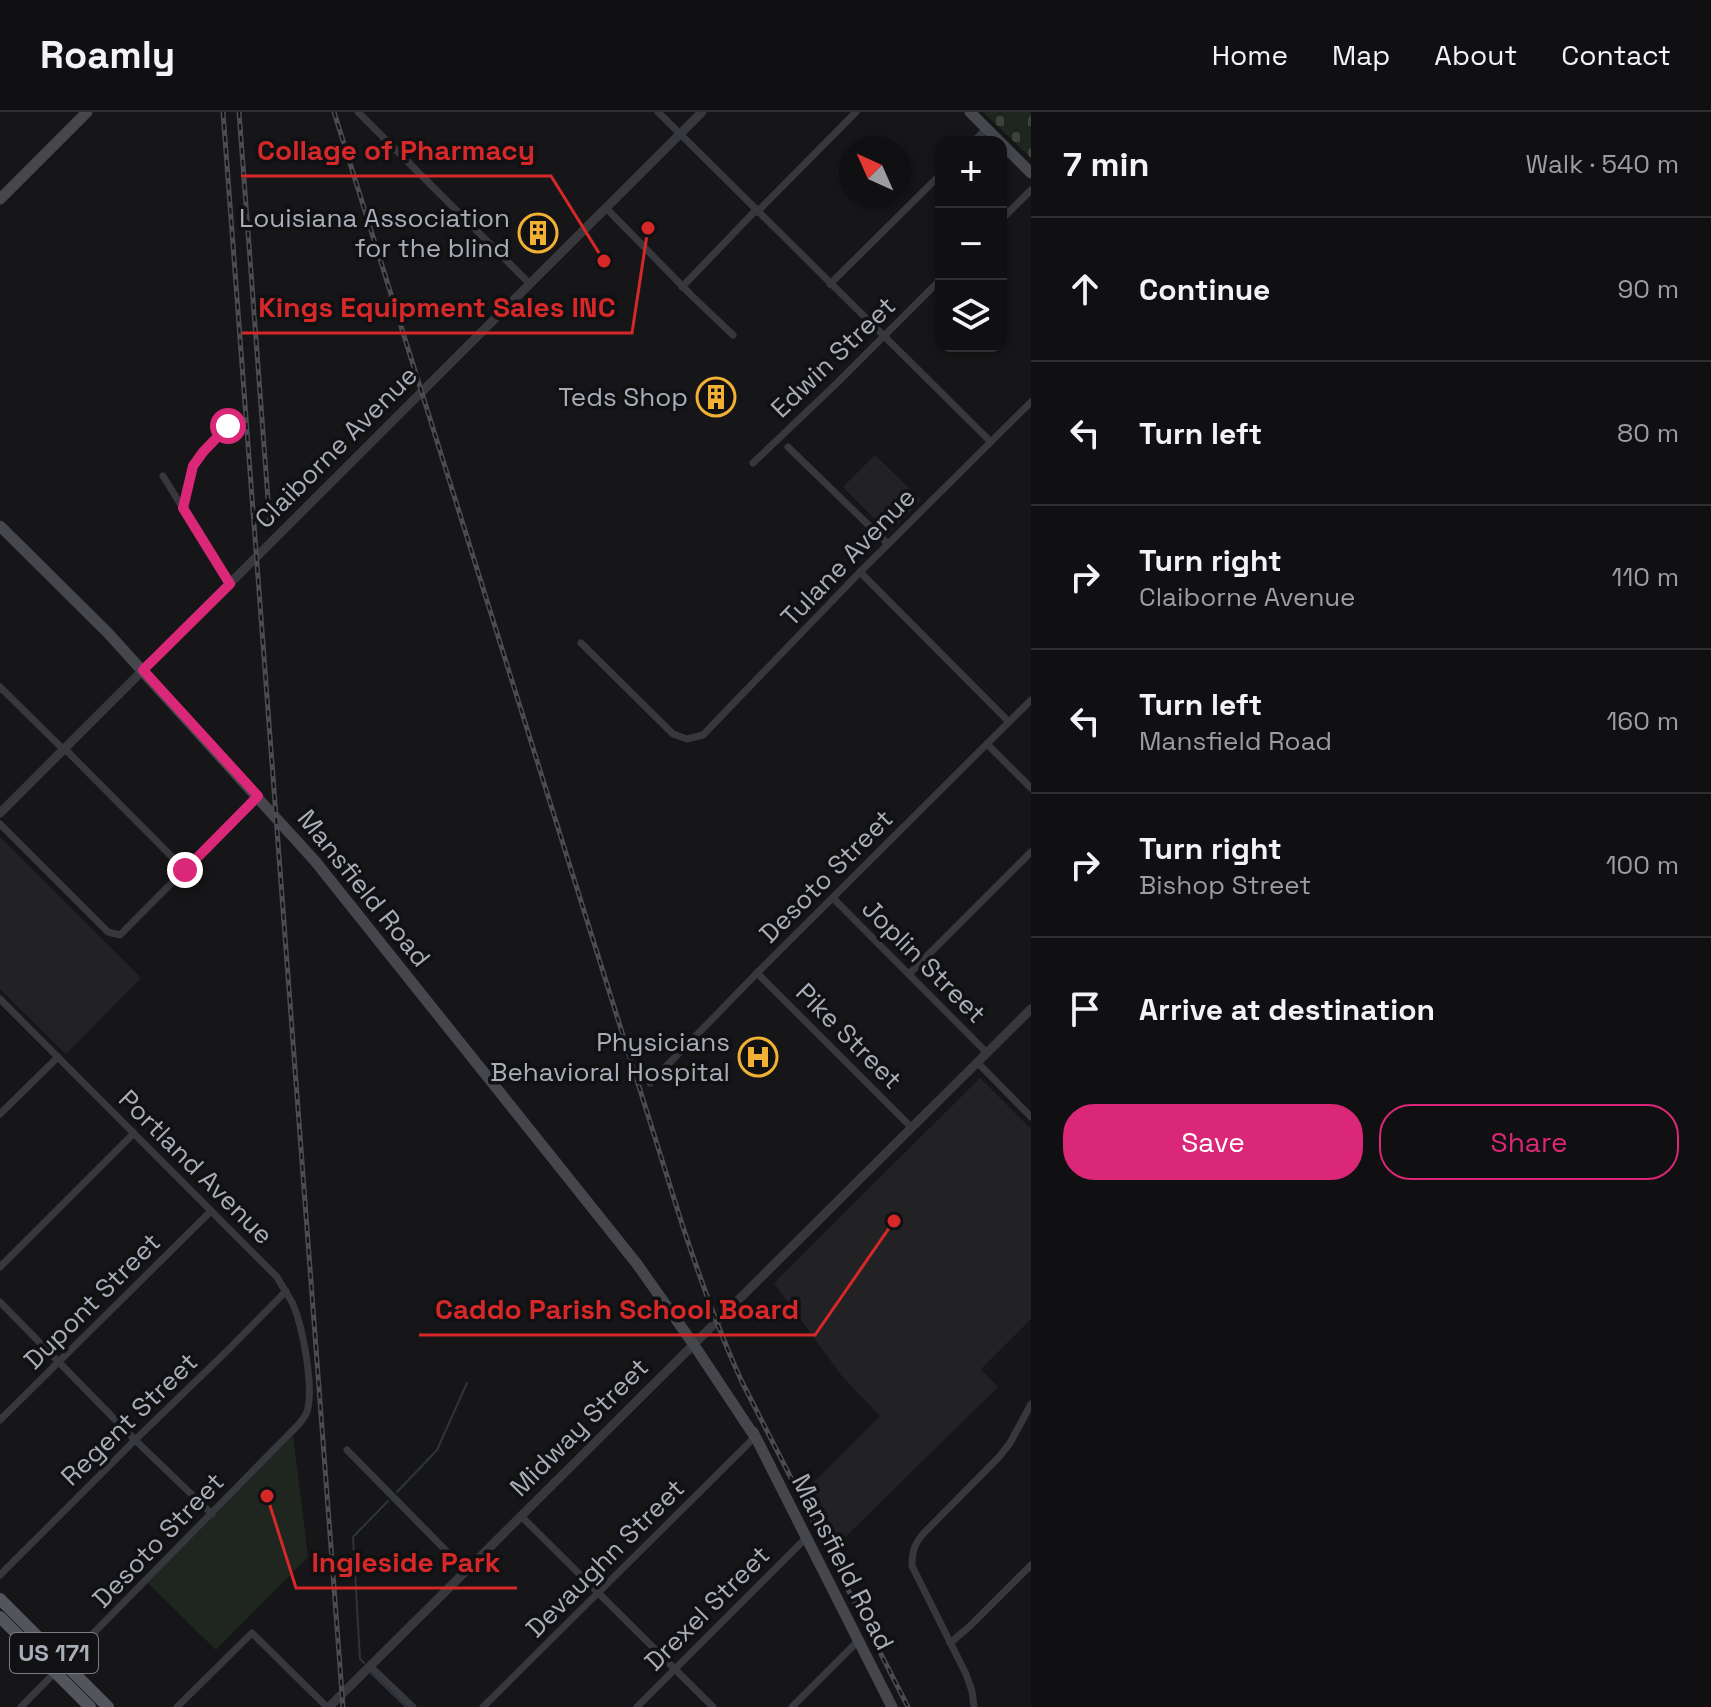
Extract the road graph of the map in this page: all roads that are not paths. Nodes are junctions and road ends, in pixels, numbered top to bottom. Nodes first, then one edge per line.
1 (87, 112) edge
2 (358, 112) edge
3 (658, 112) edge
4 (702, 112) edge
5 (856, 112) edge
6 (970, 112) edge
7 (986, 129) junction
8 (680, 134) junction
9 (979, 136) edge
10 (993, 136) edge
11 (1007, 150) edge
12 (1031, 173) edge
13 (935, 180) edge
14 (1031, 190) edge
15 (0, 199) edge
16 (606, 208) junction
17 (756, 211) junction
18 (1007, 214) edge
19 (940, 280) edge
20 (530, 284) junction
21 (830, 284) junction
22 (682, 287) junction
23 (733, 335) dead end
24 (883, 337) junction
25 (1031, 402) edge
26 (228, 426) dead end
27 (991, 442) junction
28 (788, 447) dead end
29 (753, 463) dead end
30 (163, 476) dead end
31 (183, 508) junction
32 (0, 526) edge
33 (888, 544) junction
34 (860, 572) junction
35 (230, 584) junction
36 (581, 643) dead end
37 (143, 670) junction
38 (0, 687) edge
39 (1031, 700) edge
40 (1009, 722) junction
41 (987, 744) junction
42 (64, 750) junction
43 (1031, 788) edge
44 (258, 796) junction
45 (0, 813) edge
46 (0, 824) edge
47 (1031, 852) edge
48 (185, 870) junction
49 (833, 898) junction
50 (757, 973) junction
51 (909, 974) junction
52 (0, 999) edge
53 (1031, 1009) edge
54 (987, 1053) junction
55 (58, 1057) junction
56 (977, 1062) junction
57 (650, 1083) dead end
58 (0, 1114) edge
59 (1031, 1117) edge
60 (912, 1128) junction
61 (134, 1133) junction
62 (211, 1211) junction
63 (0, 1267) edge
64 (286, 1291) junction
65 (0, 1302) edge
66 (697, 1342) junction
67 (59, 1361) junction
68 (309, 1393) joint
69 (1031, 1404) edge
70 (0, 1420) edge
71 (755, 1437) junction
72 (135, 1440) junction
73 (347, 1450) dead end
74 (212, 1514) junction
75 (521, 1516) junction
76 (806, 1538) junction
77 (1031, 1565) edge
78 (466, 1571) junction
79 (0, 1575) edge
80 (598, 1593) junction
81 (0, 1599) edge
82 (0, 1617) edge
83 (858, 1641) junction
84 (950, 1643) junction
85 (370, 1666) junction
86 (60, 1669) junction
87 (675, 1669) junction
88 (21, 1707) edge
89 (90, 1707) edge
90 (108, 1707) edge
91 (177, 1707) edge
92 (328, 1707) edge
93 (413, 1707) edge
94 (483, 1707) edge
95 (637, 1707) edge
96 (713, 1707) edge
97 (792, 1707) edge
98 (892, 1707) edge
99 (974, 1707) edge

1 - 15 main road
2 - 20 street
3 - 8 street
4 - 8 street, Claiborne Avenue
5 - 17 street
6 - 7 main road
7 - 9 street
7 - 10 main road
8 - 16 street, Claiborne Avenue
8 - 17 street
11 - 12 main road
13 - 21 street
14 - 18 street
16 - 20 street, Claiborne Avenue
16 - 22 street
17 - 21 street
17 - 22 street
19 - 24 street, Edwin Street
20 - 35 street, Claiborne Avenue
21 - 24 street
22 - 23 street
24 - 27 street
24 - 29 street, Edwin Street
25 - 27 street, Tulane Avenue
26 - 31 street
27 - 33 street, Tulane Avenue
28 - 33 street
30 - 31 street
31 - 35 street
32 - 37 main road, Mansfield Road
33 - 34 street, Tulane Avenue
34 - 36 street, Tulane Avenue
34 - 40 street
35 - 37 street, Claiborne Avenue
37 - 42 street, Claiborne Avenue
37 - 44 main road, Mansfield Road
38 - 42 street
39 - 40 street, Desoto Street
40 - 41 street, Desoto Street
41 - 43 street
41 - 49 street, Desoto Street
42 - 45 street, Claiborne Avenue
42 - 48 street
44 - 48 street
44 - 66 main road, Mansfield Road
46 - 48 street
47 - 51 street
49 - 50 street, Desoto Street
49 - 51 street, Joplin Street
50 - 57 street, Desoto Street
50 - 60 street, Pike Street
51 - 54 street, Joplin Street
52 - 55 street, Portland Avenue
53 - 54 street, Midway Street
54 - 56 street, Midway Street
55 - 58 street
55 - 61 street, Portland Avenue
56 - 59 street
56 - 60 street, Midway Street
60 - 66 street, Midway Street
61 - 62 street, Portland Avenue
61 - 63 street
62 - 64 street, Portland Avenue
62 - 67 street, Dupont Street
64 - 68 street, Portland Avenue
64 - 72 street, Regent Street
65 - 67 street
66 - 71 main road, Mansfield Road
66 - 75 street, Midway Street
67 - 70 street, Dupont Street
67 - 72 street
68 - 74 street, Desoto Street
69 - 84 street
71 - 76 main road, Mansfield Road
71 - 80 street, Devaughn Street
72 - 74 street
72 - 79 street, Regent Street
73 - 78 street
74 - 86 street, Desoto Street
75 - 78 street, Midway Street
75 - 80 street
76 - 83 main road, Mansfield Road
76 - 87 street, Drexel Street
77 - 84 street
78 - 85 street, Midway Street
80 - 87 street
80 - 94 street, Devaughn Street
81 - 86 main road, US 171
82 - 86 main road, US 171
83 - 97 street
83 - 98 main road, Mansfield Road
84 - 99 street
85 - 92 street, Midway Street
85 - 93 street
86 - 88 street, Desoto Street
86 - 89 main road, US 171
86 - 90 main road, US 171
87 - 95 street, Drexel Street
87 - 96 street
91 - 92 street

